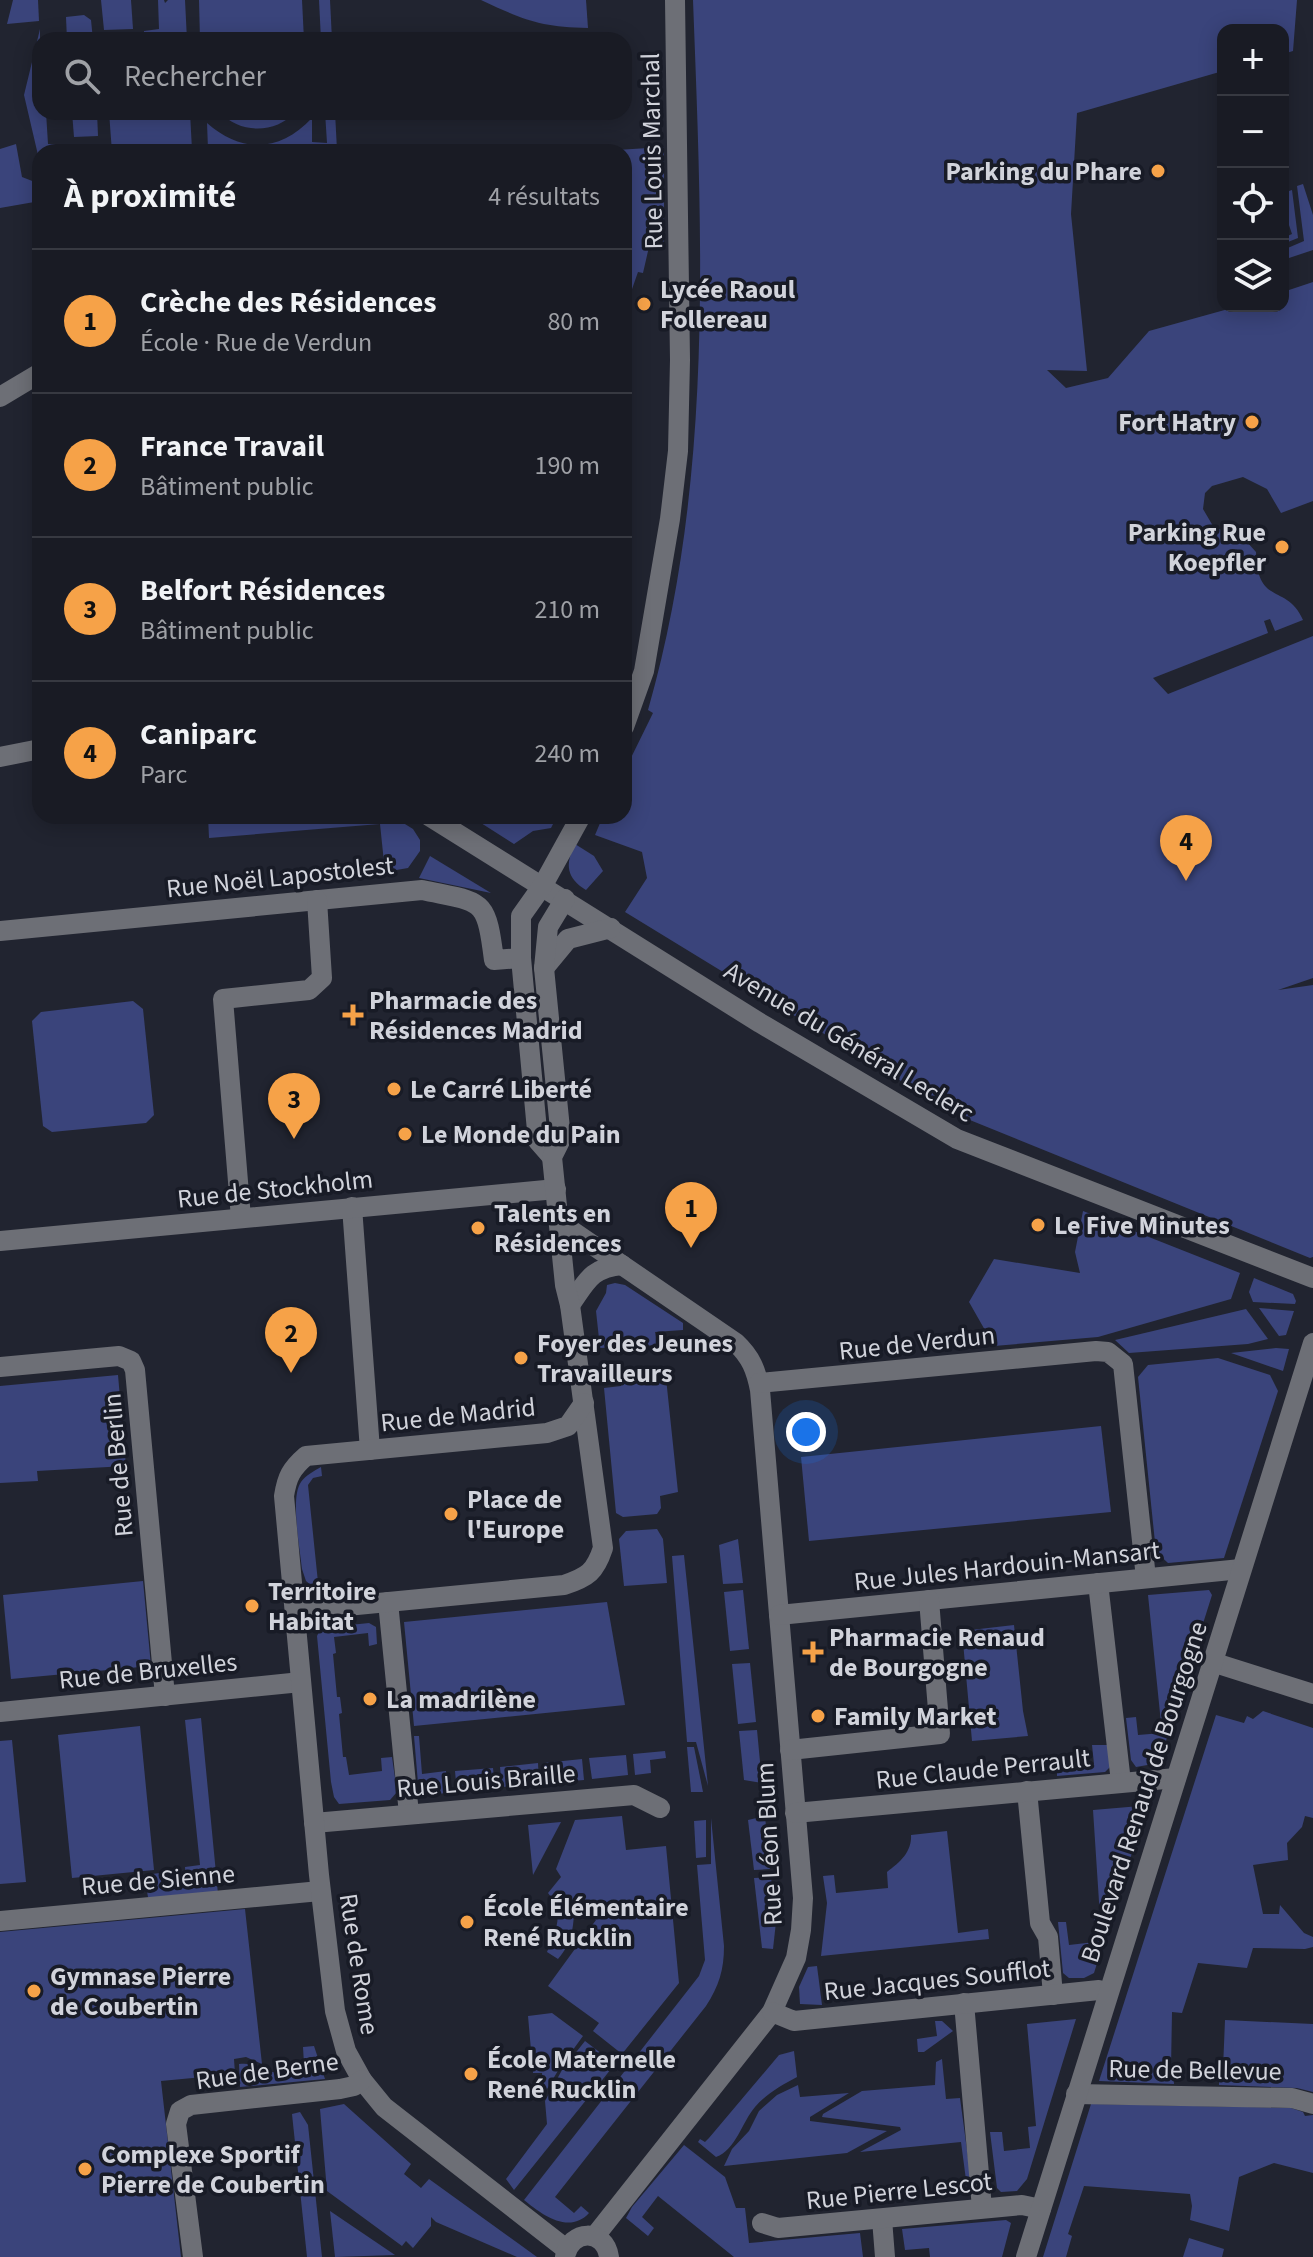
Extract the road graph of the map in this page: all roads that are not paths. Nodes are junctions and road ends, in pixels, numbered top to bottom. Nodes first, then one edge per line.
1 (675, 0) edge
2 (32, 378) edge
3 (0, 397) edge
4 (632, 705) edge
5 (32, 751) edge
6 (0, 757) edge
7 (442, 824) edge
8 (577, 824) edge
9 (543, 885) junction
10 (565, 899) junction
11 (317, 900) junction
12 (611, 928) junction
13 (0, 931) edge
14 (521, 958) junction
15 (544, 968) junction
16 (552, 1157) junction
17 (556, 1189) junction
18 (352, 1207) junction
19 (241, 1218) junction
20 (559, 1222) junction
21 (0, 1241) edge
22 (622, 1265) junction
23 (1313, 1278) edge
24 (570, 1305) junction
25 (1313, 1343) edge
26 (0, 1367) edge
27 (759, 1383) junction
28 (584, 1403) junction
29 (547, 1433) junction
30 (370, 1450) junction
31 (592, 1464) junction
32 (1241, 1569) junction
33 (1146, 1578) junction
34 (1098, 1583) junction
35 (929, 1600) junction
36 (388, 1602) junction
37 (295, 1611) junction
38 (779, 1615) junction
39 (1212, 1662) junction
40 (301, 1682) junction
41 (1313, 1694) edge
42 (165, 1696) junction
43 (0, 1712) edge
44 (790, 1750) junction
45 (1176, 1778) junction
46 (1121, 1782) junction
47 (1027, 1791) junction
48 (660, 1808) dead end
49 (795, 1813) junction
50 (409, 1814) junction
51 (314, 1823) junction
52 (320, 1891) junction
53 (0, 1921) edge
54 (1053, 1995) junction
55 (1107, 1995) junction
56 (964, 2003) junction
57 (772, 2012) junction
58 (362, 2080) junction
59 (1076, 2094) junction
60 (1313, 2104) edge
61 (982, 2208) junction
62 (1041, 2209) junction
63 (882, 2219) junction
64 (762, 2223) dead end
65 (595, 2236) junction
66 (566, 2253) edge
67 (193, 2257) edge
68 (609, 2257) edge
69 (885, 2257) edge
70 (1026, 2257) edge

1 - 4 street, Rue Louis Marchal
2 - 3 street
5 - 6 street
7 - 9 street, Avenue du Général Leclerc
8 - 9 street
9 - 10 street, Avenue du Général Leclerc
9 - 14 street
10 - 12 street, Avenue du Général Leclerc
10 - 15 street
11 - 13 street, Rue Noël Lapostolest
11 - 14 street, Rue Noël Lapostolest
11 - 19 street
12 - 15 street
12 - 23 street, Avenue du Général Leclerc
14 - 16 street
15 - 16 street
16 - 17 street
17 - 18 street, Rue de Stockholm
17 - 20 street
18 - 19 street, Rue de Stockholm
18 - 30 street
19 - 21 street, Rue de Stockholm
20 - 22 street
20 - 24 street
22 - 24 street
22 - 27 street
24 - 28 street
25 - 32 street, Boulevard Renaud de Bourgogne
26 - 42 street, Rue de Berlin
27 - 33 street, Rue de Verdun
27 - 38 street, Rue Léon Blum
28 - 29 street, Rue de Madrid
28 - 31 street
29 - 30 street, Rue de Madrid
29 - 31 street
30 - 37 street
31 - 36 street
32 - 33 street, Rue Jules Hardouin-Mansart
32 - 39 street, Boulevard Renaud de Bourgogne
33 - 34 street, Rue Jules Hardouin-Mansart
34 - 35 street, Rue Jules Hardouin-Mansart
34 - 46 street
35 - 38 street, Rue Jules Hardouin-Mansart
35 - 44 street
36 - 37 street
36 - 50 street
37 - 40 street
38 - 44 street, Rue Léon Blum
39 - 41 street
39 - 45 street, Boulevard Renaud de Bourgogne
40 - 42 street, Rue de Bruxelles
40 - 51 street, Rue de Rome
42 - 43 street, Rue de Bruxelles
44 - 49 street, Rue Léon Blum
45 - 46 street, Rue Claude Perrault
45 - 55 street, Boulevard Renaud de Bourgogne
46 - 47 street, Rue Claude Perrault
47 - 49 street, Rue Claude Perrault
47 - 54 street
48 - 50 street, Rue Louis Braille
49 - 57 street, Rue Léon Blum
50 - 51 street, Rue Louis Braille
51 - 52 street, Rue de Rome
52 - 53 street, Rue de Sienne
52 - 58 street, Rue de Rome
54 - 55 street, Rue Jacques Soufflot
54 - 56 street, Rue Jacques Soufflot
55 - 59 street, Boulevard Renaud de Bourgogne
56 - 57 street, Rue Jacques Soufflot
56 - 61 street
57 - 65 street, Rue Léon Blum
58 - 66 street, Rue de Rome
58 - 67 street, Rue de Berne
59 - 60 street, Rue de Bellevue
59 - 62 street, Boulevard Renaud de Bourgogne
61 - 62 street, Rue Pierre Lescot
61 - 63 street, Rue Pierre Lescot
62 - 70 street, Boulevard Renaud de Bourgogne
63 - 64 street, Rue Pierre Lescot
63 - 69 street
65 - 66 street
65 - 68 street

